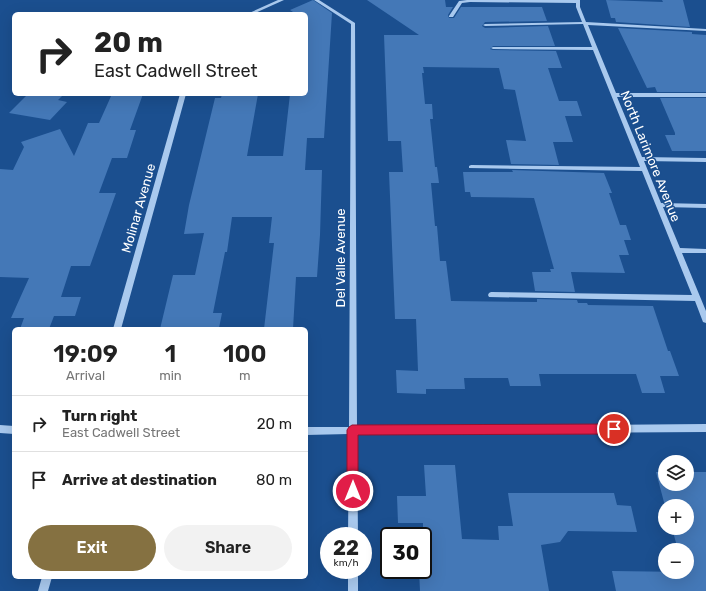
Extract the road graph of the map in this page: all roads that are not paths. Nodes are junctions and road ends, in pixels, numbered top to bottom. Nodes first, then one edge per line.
1 (282, 0) edge
2 (316, 0) edge
3 (578, 1) edge
4 (254, 12) edge
5 (451, 16) dead end
6 (584, 23) junction
7 (485, 25) dead end
8 (706, 30) edge
9 (493, 48) dead end
10 (595, 49) junction
11 (614, 95) junction
12 (706, 95) edge
13 (182, 96) edge
14 (640, 159) junction
15 (706, 160) edge
16 (471, 167) dead end
17 (644, 169) junction
18 (659, 205) junction
19 (706, 206) edge
20 (678, 250) junction
21 (706, 251) edge
22 (491, 295) dead end
23 (697, 298) junction
24 (706, 320) edge
25 (118, 327) edge
26 (706, 428) edge
27 (0, 429) edge
28 (12, 430) edge
29 (352, 430) junction
30 (308, 431) edge
31 (353, 527) edge
32 (46, 579) edge
33 (353, 579) edge
34 (43, 591) edge
35 (353, 591) edge

1 - 4 street
2 - 29 street, Del Valle Avenue
3 - 5 street
3 - 6 street, North Larimore Avenue
6 - 7 street
6 - 8 street
6 - 10 street, North Larimore Avenue
9 - 10 street
10 - 11 street, North Larimore Avenue
11 - 12 street
11 - 14 street, North Larimore Avenue
13 - 25 street, Molinar Avenue
14 - 15 street
14 - 17 street, North Larimore Avenue
16 - 17 street
17 - 18 street, North Larimore Avenue
18 - 19 street
18 - 20 street, North Larimore Avenue
20 - 21 street
20 - 23 street, North Larimore Avenue
22 - 23 street
23 - 24 street, North Larimore Avenue
26 - 29 street
27 - 28 street
29 - 30 street
29 - 31 street, Del Valle Avenue
32 - 34 street
33 - 35 street

